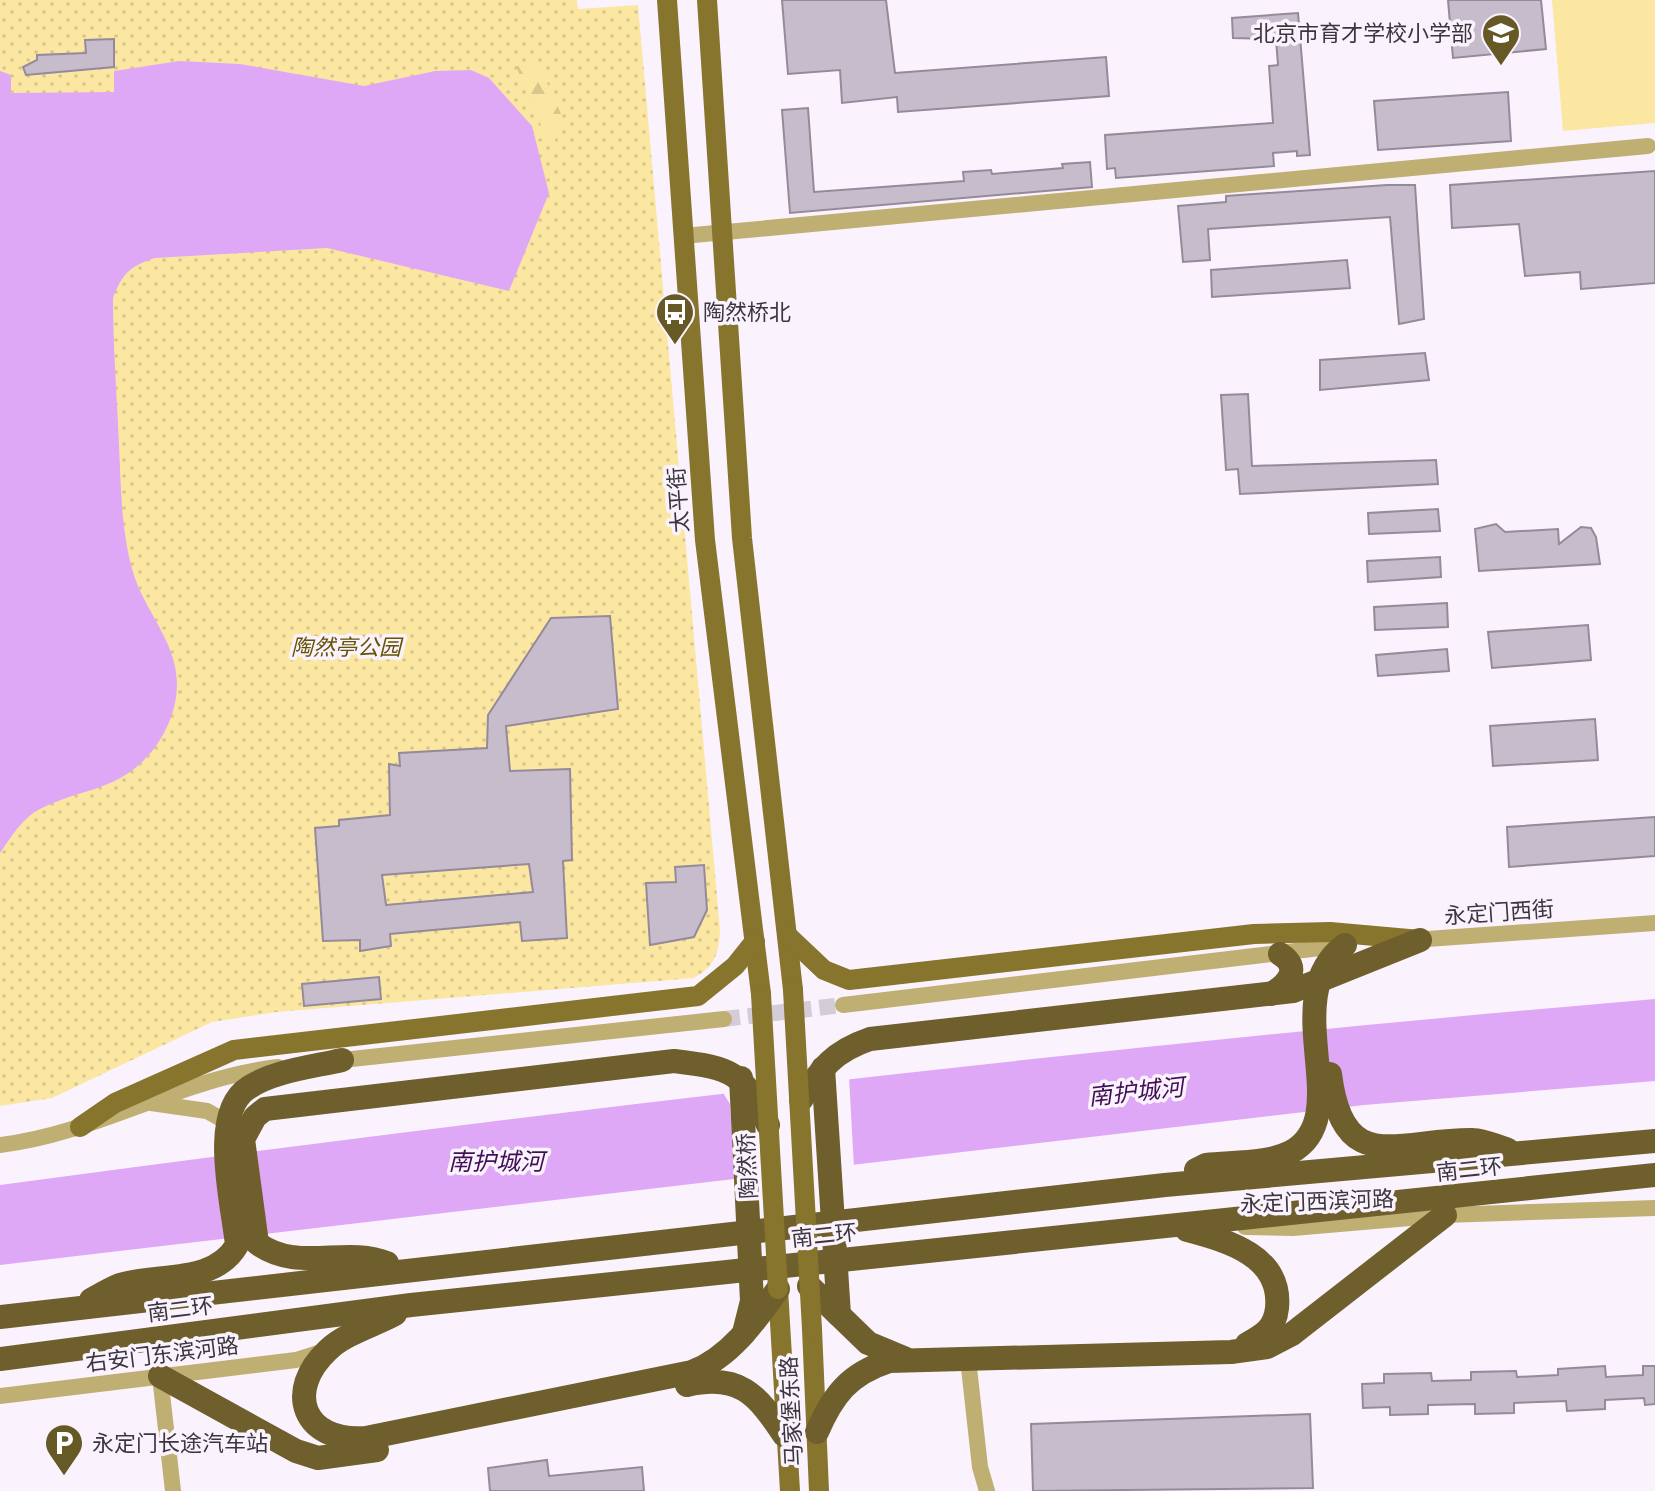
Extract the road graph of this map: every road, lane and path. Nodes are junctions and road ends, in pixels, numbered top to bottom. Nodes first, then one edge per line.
1 (667, 0) edge
2 (707, 0) edge
3 (1648, 146) dead end
4 (721, 234) junction
5 (683, 236) junction
6 (1655, 923) edge
7 (788, 936) junction
8 (1420, 940) junction
9 (755, 941) junction
10 (1280, 954) junction
11 (1348, 955) junction
12 (1320, 978) junction
13 (761, 994) joint
14 (1269, 996) junction
15 (843, 1005) tunnel mouth
16 (1316, 1015) junction
17 (724, 1019) tunnel mouth
18 (342, 1060) junction
19 (823, 1068) junction
20 (741, 1078) junction
21 (801, 1100) junction
22 (145, 1102) junction
23 (768, 1125) junction
24 (80, 1127) junction
25 (232, 1133) junction
26 (1655, 1141) edge
27 (0, 1145) edge
28 (1520, 1153) junction
29 (1655, 1175) edge
30 (1165, 1185) junction
31 (1655, 1208) edge
32 (1445, 1215) junction
33 (1172, 1226) junction
34 (247, 1244) junction
35 (402, 1270) junction
36 (809, 1286) junction
37 (778, 1289) junction
38 (411, 1305) junction
39 (76, 1308) junction
40 (839, 1315) junction
41 (0, 1317) edge
42 (744, 1333) junction
43 (781, 1335) joint
44 (328, 1349) junction
45 (1231, 1352) junction
46 (0, 1359) edge
47 (906, 1359) junction
48 (968, 1359) junction
49 (160, 1376) junction
50 (0, 1396) edge
51 (817, 1432) junction
52 (784, 1435) junction
53 (173, 1491) edge
54 (790, 1491) edge
55 (819, 1491) edge
56 (987, 1491) edge

1 - 5 main road, 太平街
2 - 4 main road
3 - 4 street
4 - 5 street
4 - 7 main road
5 - 9 main road, 太平街
6 - 8 street, 永定门西街
7 - 8 main road
7 - 21 main road, bridge
8 - 11 highway
9 - 13 main road, 太平街
9 - 24 main road
10 - 11 street
10 - 14 highway
10 - 15 street
11 - 12 highway
11 - 16 highway
12 - 14 highway
12 - 16 highway
13 - 23 main road, 陶然桥, bridge
14 - 16 highway
14 - 19 highway
16 - 28 highway
16 - 30 highway
17 - 18 street
18 - 22 street
18 - 25 highway
19 - 21 highway
19 - 40 highway, bridge
20 - 23 highway, bridge
20 - 25 highway
20 - 42 highway, bridge
21 - 36 main road, bridge
22 - 24 street
22 - 25 street
23 - 37 main road, 陶然桥, bridge
24 - 27 street
25 - 34 highway
26 - 28 highway, 南二环
28 - 30 highway, 南二环
29 - 33 highway, 南二环
30 - 35 highway, 南二环
31 - 32 street, 永定门西滨河路
32 - 33 street, 永定门西滨河路
32 - 45 highway
33 - 38 highway, 南二环
33 - 45 highway
34 - 35 highway
34 - 39 highway
35 - 39 highway, 南二环
36 - 40 highway
36 - 51 main road, 马家堡东路, bridge
37 - 42 highway, bridge
37 - 43 main road, 陶然桥
38 - 44 highway
38 - 46 highway, 南二环
39 - 41 highway, 南二环
40 - 47 highway
42 - 44 highway
43 - 52 main road, 马家堡东路
44 - 49 street, 右安门东滨河路
45 - 48 highway
47 - 48 highway
47 - 51 highway
48 - 56 street
49 - 50 street, 右安门东滨河路
49 - 52 highway
49 - 53 street
51 - 55 main road, 马家堡东路
52 - 54 main road, 马家堡东路

